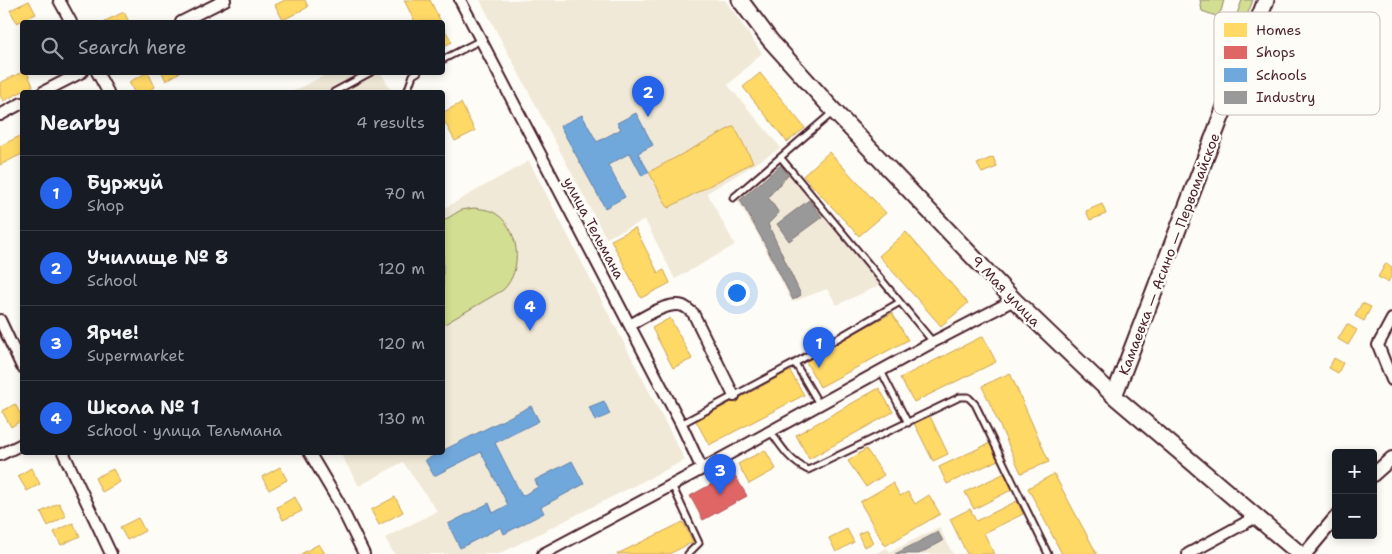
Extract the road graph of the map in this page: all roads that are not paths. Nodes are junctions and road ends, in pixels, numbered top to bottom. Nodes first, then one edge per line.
1 (59, 0) edge
2 (225, 0) edge
3 (460, 0) edge
4 (740, 0) edge
5 (1266, 0) edge
6 (1261, 12) edge
7 (70, 20) edge
8 (185, 20) edge
9 (481, 40) junction
10 (445, 58) edge
11 (76, 75) edge
12 (99, 75) edge
13 (365, 75) edge
14 (415, 75) edge
15 (47, 90) edge
16 (107, 90) edge
17 (338, 90) edge
18 (408, 90) edge
19 (20, 104) edge
20 (834, 111) junction
21 (0, 115) edge
22 (1222, 115) edge
23 (781, 158) junction
24 (733, 198) dead end
25 (1014, 300) junction
26 (900, 302) junction
27 (1392, 319) edge
28 (0, 320) edge
29 (630, 325) junction
30 (933, 342) junction
31 (20, 363) edge
32 (795, 363) junction
33 (881, 372) junction
34 (1392, 380) edge
35 (734, 396) junction
36 (1114, 396) junction
37 (819, 404) junction
38 (908, 423) junction
39 (682, 424) junction
40 (771, 432) junction
41 (20, 445) edge
42 (64, 455) edge
43 (312, 455) edge
44 (0, 456) edge
45 (1392, 458) edge
46 (702, 469) junction
47 (1377, 471) edge
48 (672, 485) junction
49 (1256, 517) junction
50 (1332, 522) edge
51 (1045, 553) edge
52 (111, 554) edge
53 (364, 554) edge
54 (543, 554) edge
55 (688, 554) edge
56 (1188, 554) edge
57 (1300, 554) edge
58 (1305, 554) edge

1 - 7 street
2 - 8 street
3 - 9 street, улица Тельмана
4 - 20 main road, 9 Мая улица
5 - 6 main road, Камаевка — Асино — Первомайское
9 - 10 lane
9 - 29 street, улица Тельмана
11 - 15 street
12 - 16 street
13 - 17 lane
14 - 18 lane
19 - 21 street
20 - 23 lane
20 - 25 main road, 9 Мая улица
22 - 36 main road, Камаевка — Асино — Первомайское
23 - 24 lane
23 - 26 lane
25 - 30 street
25 - 36 main road, 9 Мая улица
26 - 30 lane
26 - 32 lane
27 - 34 street
28 - 31 street
29 - 35 street
29 - 39 street, улица Тельмана
30 - 33 street
32 - 35 lane
32 - 37 lane
33 - 37 street
33 - 38 lane
35 - 39 lane
36 - 49 main road, 9 Мая улица
37 - 40 street
38 - 40 lane
38 - 51 lane
39 - 46 street, улица Тельмана
40 - 46 street
41 - 44 street
42 - 52 street
43 - 53 street
45 - 47 street
46 - 48 street
48 - 54 street
48 - 55 lane
49 - 56 street
49 - 57 main road, 9 Мая улица
50 - 58 street

